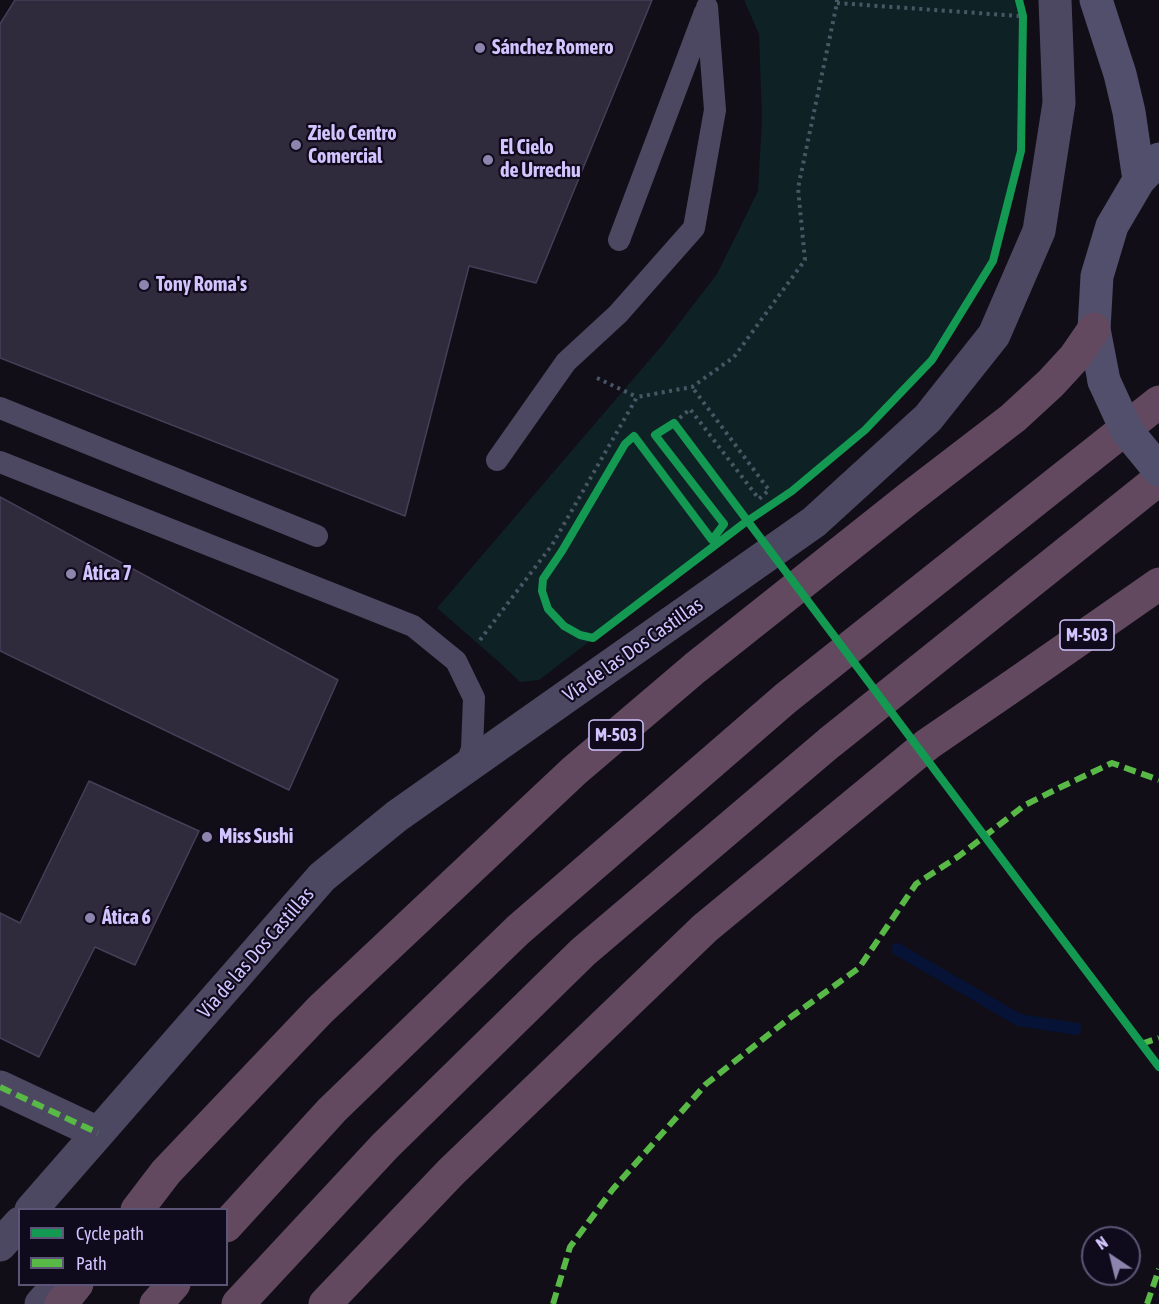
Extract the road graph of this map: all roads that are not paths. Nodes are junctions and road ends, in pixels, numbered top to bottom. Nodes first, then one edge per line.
1 (1055, 0) edge
2 (1096, 0) edge
3 (706, 3) edge
4 (1149, 170) edge
5 (619, 240) dead end
6 (1094, 329) junction
7 (1159, 402) edge
8 (0, 408) edge
9 (497, 460) dead end
10 (0, 462) edge
11 (1159, 470) edge
12 (1159, 479) edge
13 (317, 536) dead end
14 (1159, 584) edge
15 (464, 770) junction
16 (0, 1087) edge
17 (98, 1133) junction
18 (166, 1172) junction
19 (32, 1208) edge
20 (132, 1208) edge
21 (137, 1208) edge
22 (228, 1224) edge
23 (18, 1225) edge
24 (0, 1245) edge
25 (57, 1286) edge
26 (76, 1286) edge
27 (172, 1286) edge
28 (41, 1304) edge
29 (62, 1304) edge
30 (156, 1304) edge
31 (238, 1304) edge
32 (325, 1304) edge

1 - 15 street, Vía de las Dos Castillas
2 - 4 main road
3 - 5 lane
3 - 9 lane
4 - 6 main road
6 - 11 main road, bridge
6 - 18 highway, M-503
7 - 22 highway
8 - 13 lane
10 - 15 lane
12 - 31 highway
14 - 32 highway, M-503
15 - 17 street, Vía de las Dos Castillas
16 - 17 street
17 - 19 street, Vía de las Dos Castillas
18 - 20 street
18 - 21 highway, M-503
23 - 24 street
25 - 28 street
26 - 29 highway
27 - 30 highway

